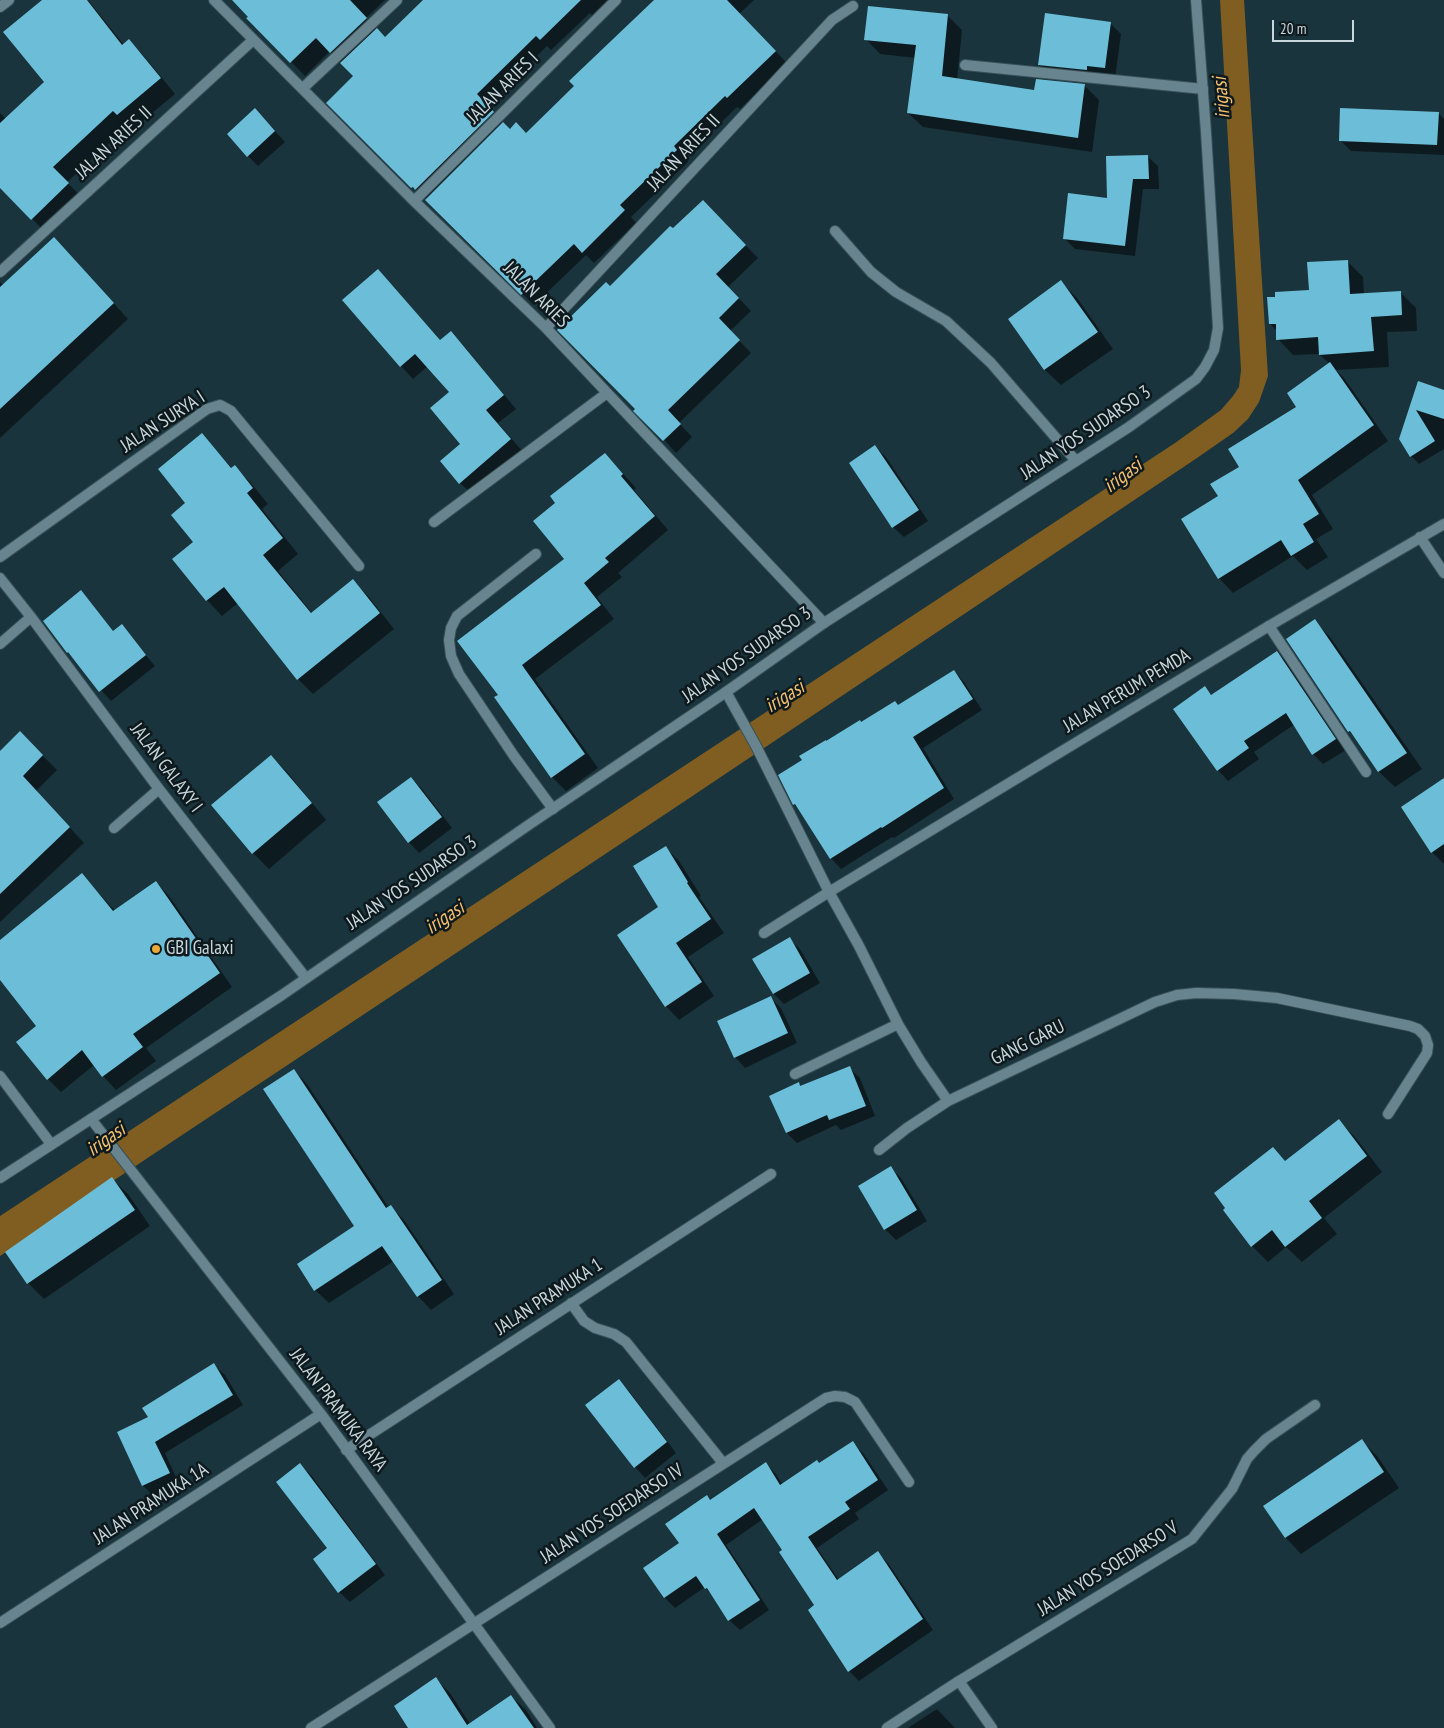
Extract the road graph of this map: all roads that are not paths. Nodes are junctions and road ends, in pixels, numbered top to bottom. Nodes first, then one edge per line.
1 (9, 0) edge
2 (214, 0) edge
3 (397, 0) edge
4 (616, 0) edge
5 (1196, 0) edge
6 (853, 6) dead end
7 (0, 7) edge
8 (252, 40) junction
9 (965, 65) dead end
10 (303, 88) junction
11 (1203, 89) junction
12 (414, 201) junction
13 (836, 231) dead end
14 (0, 272) edge
15 (546, 328) junction
16 (607, 394) junction
17 (1076, 461) junction
18 (434, 522) dead end
19 (1444, 524) edge
20 (1420, 537) junction
21 (536, 554) dead end
22 (0, 557) edge
23 (359, 566) dead end
24 (1444, 573) edge
25 (0, 578) edge
26 (31, 617) junction
27 (824, 623) junction
28 (1269, 626) junction
29 (0, 644) edge
30 (726, 692) junction
31 (1366, 772) dead end
32 (159, 789) junction
33 (553, 809) junction
34 (114, 828) dead end
35 (829, 892) junction
36 (764, 934) dead end
37 (306, 978) junction
38 (898, 1024) junction
39 (795, 1074) dead end
40 (0, 1076) edge
41 (948, 1101) junction
42 (1388, 1114) dead end
43 (94, 1122) junction
44 (51, 1144) junction
45 (880, 1150) dead end
46 (771, 1174) dead end
47 (0, 1178) edge
48 (572, 1303) junction
49 (1315, 1405) dead end
50 (321, 1414) junction
51 (346, 1450) junction
52 (723, 1463) junction
53 (909, 1482) dead end
54 (0, 1623) edge
55 (474, 1624) junction
56 (959, 1681) junction
57 (311, 1728) edge
58 (550, 1728) edge
59 (887, 1728) edge
60 (992, 1728) edge

1 - 7 street
2 - 8 street, JALAN ARIES
3 - 10 street
4 - 12 street, JALAN ARIES I
5 - 11 street, JALAN YOS SUDARSO 3
6 - 15 street, JALAN ARIES II
8 - 10 street, JALAN ARIES
8 - 14 street, JALAN ARIES II
9 - 11 street
10 - 12 street, JALAN ARIES
11 - 17 street, JALAN YOS SUDARSO 3
12 - 15 street, JALAN ARIES
13 - 17 street
15 - 16 street, JALAN ARIES
16 - 18 street
16 - 27 street, JALAN ARIES
17 - 27 street, JALAN YOS SUDARSO 3
19 - 20 street, JALAN PERUM PEMDA
20 - 24 street
20 - 28 street, JALAN PERUM PEMDA
21 - 33 street
22 - 23 street, JALAN SURYA I
25 - 26 street, JALAN GALAXY I
26 - 29 street
26 - 32 street, JALAN GALAXY I
27 - 30 street, JALAN YOS SUDARSO 3
28 - 31 street
28 - 35 street, JALAN PERUM PEMDA
30 - 33 street, JALAN YOS SUDARSO 3
30 - 35 street
32 - 34 street
32 - 37 street, JALAN GALAXY I
33 - 37 street, JALAN YOS SUDARSO 3
35 - 36 street, JALAN PERUM PEMDA
35 - 38 street
37 - 43 street, JALAN YOS SUDARSO 3
38 - 39 street
38 - 41 street
40 - 44 street
41 - 42 street, GANG GARU
41 - 45 street, GANG GARU
43 - 44 street, JALAN YOS SUDARSO 3
43 - 50 street, JALAN PRAMUKA RAYA
44 - 47 street, JALAN YOS SUDARSO 3
46 - 48 street, JALAN PRAMUKA 1
48 - 51 street, JALAN PRAMUKA 1
48 - 52 street
49 - 56 street, JALAN YOS SOEDARSO V
50 - 51 street, JALAN PRAMUKA RAYA
50 - 54 street, JALAN PRAMUKA 1A
51 - 55 street, JALAN PRAMUKA RAYA
52 - 53 street, JALAN YOS SOEDARSO IV
52 - 55 street, JALAN YOS SOEDARSO IV
55 - 57 street, JALAN YOS SOEDARSO IV
55 - 58 street, JALAN PRAMUKA RAYA
56 - 59 street, JALAN YOS SOEDARSO V
56 - 60 street

